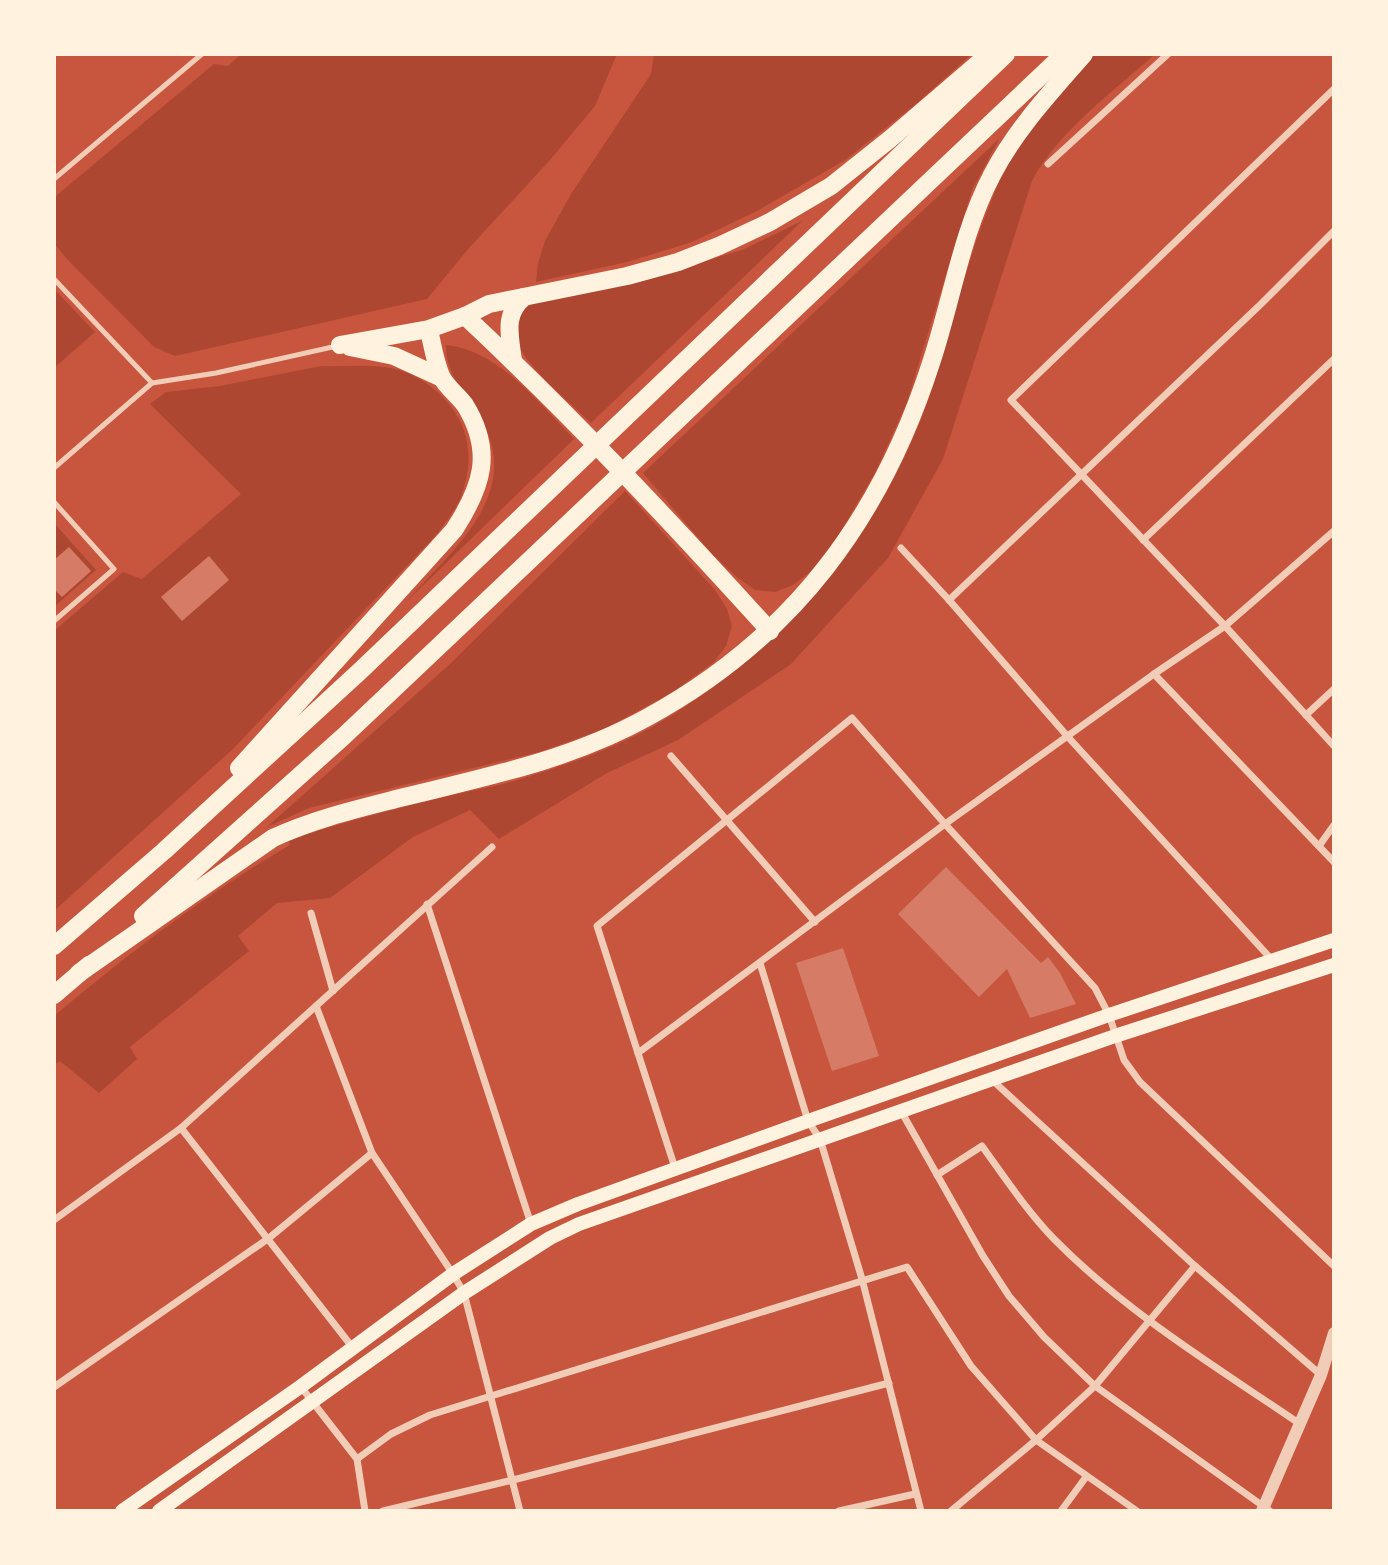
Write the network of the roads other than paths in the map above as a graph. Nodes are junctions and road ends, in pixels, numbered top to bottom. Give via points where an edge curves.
1 (202, 54) edge
2 (989, 54) edge
3 (1006, 54) edge
4 (1064, 54) edge
5 (1084, 54) edge
6 (1168, 54) edge
7 (1334, 89) edge
8 (1048, 164) dead end
9 (54, 179) edge
10 (1334, 231) edge
11 (54, 279) edge
12 (524, 297) junction
13 (465, 316) junction
14 (429, 329) junction
15 (340, 345) junction
16 (1334, 359) edge
17 (513, 361) junction
18 (442, 378) junction
19 (152, 383) junction
20 (54, 468) edge
21 (1082, 475) junction
22 (54, 502) edge
23 (1334, 531) edge
24 (1143, 540) junction
25 (901, 548) dead end
26 (950, 600) junction
27 (54, 621) edge
28 (1225, 626) junction
29 (771, 631) junction
30 (1154, 674) junction
31 (1334, 689) edge
32 (1306, 715) junction
33 (1069, 737) junction
34 (1334, 746) edge
35 (671, 756) dead end
36 (727, 820) junction
37 (946, 824) junction
38 (1334, 825) edge
39 (492, 846) dead end
40 (1319, 846) junction
41 (164, 851) junction
42 (1334, 862) edge
43 (427, 904) junction
44 (311, 912) dead end
45 (815, 922) junction
46 (1334, 940) edge
47 (54, 946) edge
48 (1273, 962) junction
49 (760, 963) junction
50 (1334, 965) edge
51 (79, 974) junction
52 (332, 991) junction
53 (54, 995) edge
54 (316, 1006) junction
55 (1109, 1014) junction
56 (1115, 1036) junction
57 (638, 1053) junction
58 (990, 1079) junction
59 (900, 1111) junction
60 (808, 1121) junction
61 (181, 1128) junction
62 (820, 1139) junction
63 (372, 1153) junction
64 (675, 1168) junction
65 (937, 1175) junction
66 (54, 1220) edge
67 (531, 1224) junction
68 (269, 1238) junction
69 (1195, 1266) junction
70 (1334, 1266) edge
71 (453, 1274) junction
72 (862, 1279) junction
73 (464, 1293) junction
74 (1148, 1322) junction
75 (1334, 1333) edge
76 (353, 1348) junction
77 (1321, 1375) junction
78 (1334, 1381) edge
79 (889, 1383) junction
80 (1095, 1386) junction
81 (54, 1387) edge
82 (300, 1387) junction
83 (490, 1396) junction
84 (312, 1402) junction
85 (1301, 1425) junction
86 (1036, 1440) junction
87 (357, 1459) junction
88 (1086, 1477) junction
89 (513, 1480) junction
90 (915, 1494) junction
91 (1266, 1509) edge
92 (122, 1511) edge
93 (159, 1511) edge
94 (365, 1511) edge
95 (383, 1511) edge
96 (520, 1511) edge
97 (839, 1511) edge
98 (920, 1511) edge
99 (951, 1511) edge
100 (1061, 1511) edge
101 (1137, 1511) edge

1 - 9 lane
2 - 12 highway via 831,186 770,222 678,262
3 - 41 highway via 379,654
4 - 51 highway via 344,736
5 - 29 highway via 1028,117 992,175 978,206 932,361 885,476 842,547
6 - 8 street
7 - 21 street via 1010,400
10 - 21 street
11 - 19 lane
12 - 13 highway via 489,304
12 - 17 highway via 514,305 509,319
13 - 14 highway
13 - 17 highway
14 - 15 highway
14 - 18 highway
15 - 18 highway via 394,356
15 - 19 lane
16 - 24 street
17 - 29 highway
18 - 41 highway via 464,403 480,442 479,485 470,505 454,530
19 - 20 lane
21 - 24 street
21 - 26 street
22 - 27 lane via 114,569
23 - 28 street
24 - 28 street
25 - 26 street
26 - 33 street
28 - 30 street
28 - 32 street
29 - 51 highway via 694,690 610,738 529,766 331,815 273,838
30 - 33 street
30 - 40 street
31 - 32 street
32 - 34 street
33 - 37 street
33 - 48 street
35 - 36 street
36 - 37 street via 852,718
36 - 45 street
36 - 57 street via 597,926
37 - 45 street
37 - 55 street via 1095,988
38 - 40 street
39 - 43 street
40 - 42 street
41 - 47 highway
43 - 52 street
43 - 67 street
44 - 52 street
45 - 49 street
46 - 48 main road
48 - 55 main road
49 - 57 street
49 - 60 street
50 - 56 main road
51 - 53 highway
52 - 54 street
54 - 61 street
54 - 63 street
55 - 56 street
55 - 60 main road
56 - 58 main road
56 - 70 street via 1124,1060 1153,1094
57 - 64 street
58 - 59 main road
58 - 69 street
59 - 62 main road
59 - 65 street
60 - 62 street
60 - 64 main road
61 - 66 street
61 - 68 street
62 - 72 street
62 - 73 main road via 579,1224
63 - 68 street
63 - 71 street
64 - 67 main road
65 - 74 street via 982,1146 1054,1238
65 - 80 street via 1009,1296
67 - 71 main road
68 - 76 street
68 - 81 street
69 - 74 street
69 - 77 street
71 - 73 street
71 - 76 main road
72 - 79 street
72 - 83 street
72 - 86 street via 907,1267 971,1366
73 - 83 street
73 - 84 main road
74 - 80 street
74 - 85 street
75 - 77 street
76 - 82 main road
77 - 78 street
77 - 85 street
79 - 89 street
79 - 90 street
80 - 86 street
80 - 91 street
82 - 84 street
82 - 92 main road
83 - 87 street via 408,1425
83 - 89 street
84 - 87 street
84 - 93 main road
85 - 91 street
86 - 88 street
86 - 99 street
87 - 94 street
88 - 100 street
88 - 101 street
89 - 95 street
89 - 96 street
90 - 97 street
90 - 98 street

